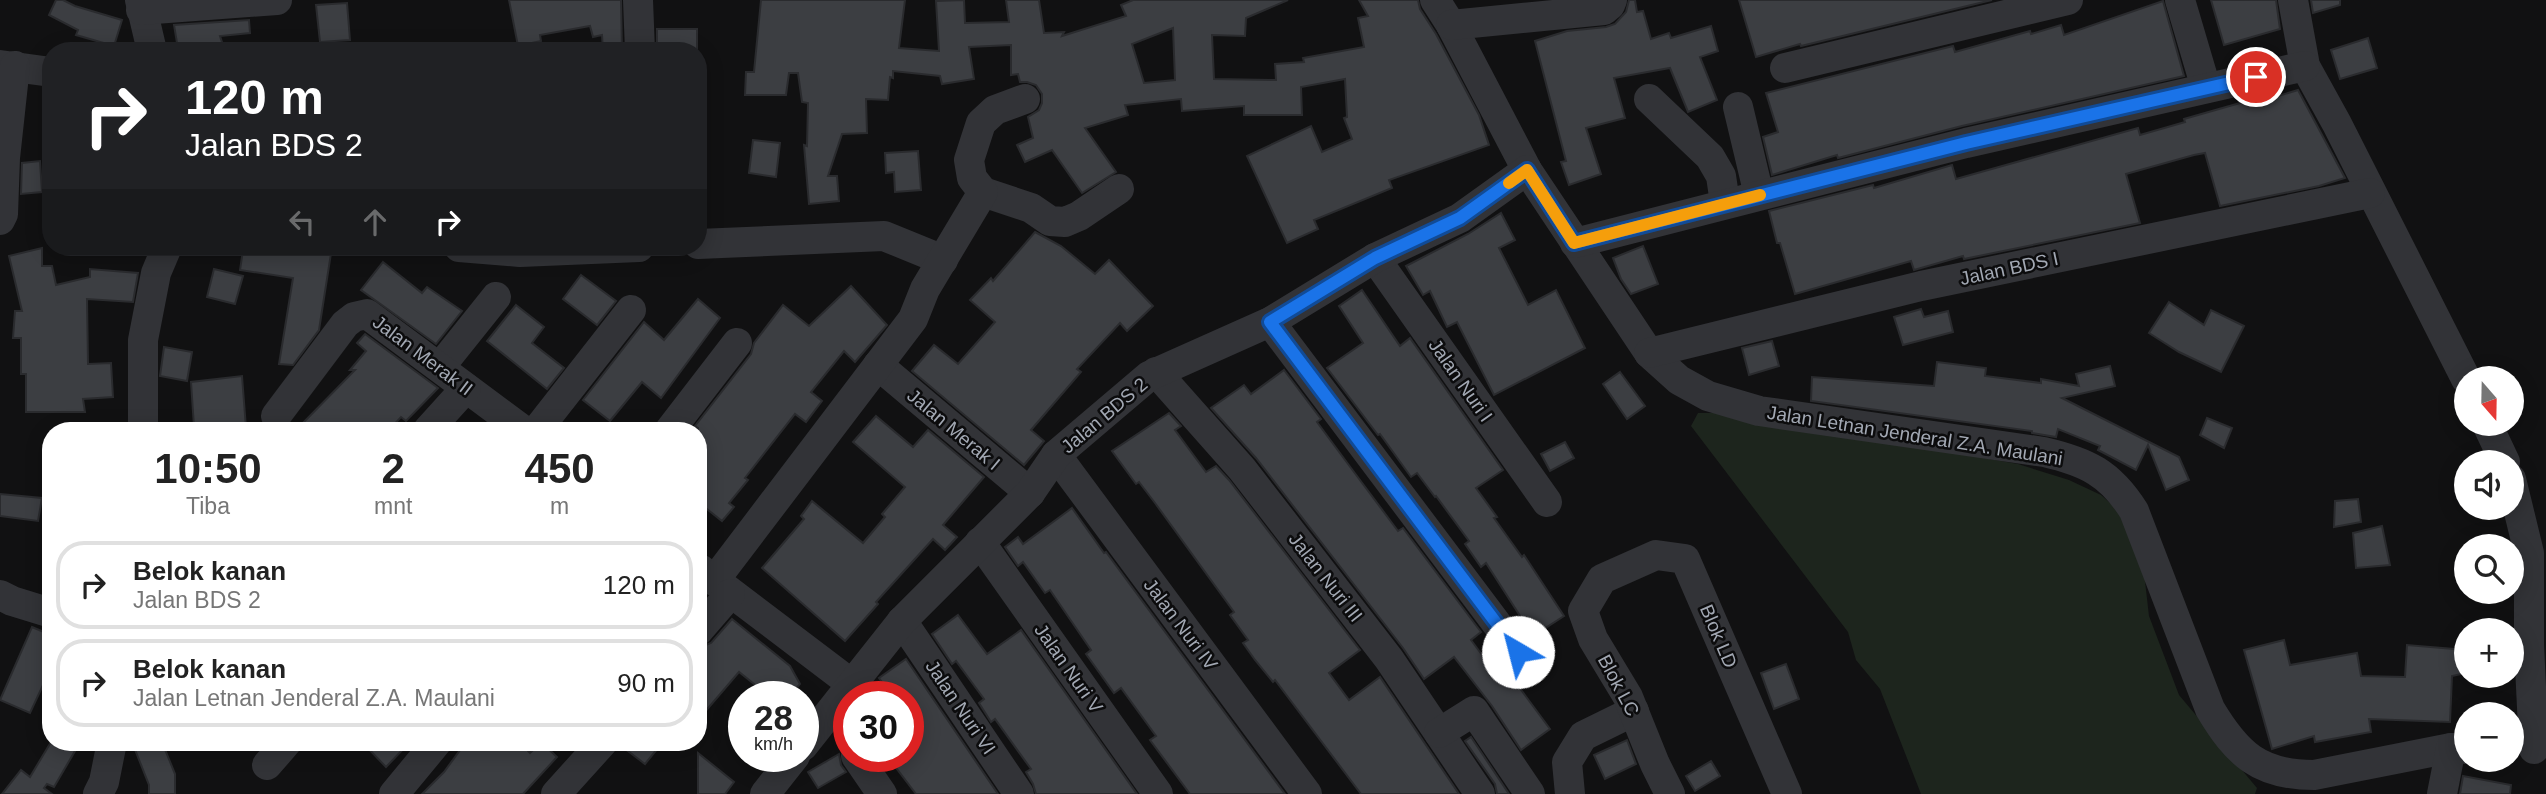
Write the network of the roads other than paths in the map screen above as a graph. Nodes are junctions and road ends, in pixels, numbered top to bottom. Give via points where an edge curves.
1 (277, 0) edge
2 (638, 0) edge
3 (1435, 0) edge
4 (1612, 0) edge
5 (2068, 0) edge
6 (2180, 0) edge
7 (2293, 0) edge
8 (140, 5) edge
9 (1451, 25) junction
10 (150, 42) edge
11 (639, 42) edge
12 (8, 66) edge
13 (2305, 66) junction
14 (1785, 68) dead end
15 (42, 71) edge
16 (2206, 88) junction
17 (1025, 99) dead end
18 (1648, 99) dead end
19 (1738, 107) dead end
20 (1527, 170) junction
21 (1119, 189) dead end
22 (983, 192) junction
23 (2370, 193) junction
24 (1759, 195) junction
25 (1725, 203) junction
26 (0, 220) edge
27 (1574, 243) junction
28 (707, 244) edge
29 (163, 256) edge
30 (1375, 258) junction
31 (943, 260) junction
32 (496, 297) dead end
33 (631, 310) dead end
34 (1270, 322) junction
35 (737, 343) dead end
36 (1649, 353) junction
37 (878, 365) junction
38 (2459, 366) edge
39 (440, 367) junction
40 (1156, 372) junction
41 (466, 388) junction
42 (276, 416) dead end
43 (143, 422) edge
44 (435, 422) edge
45 (512, 422) edge
46 (543, 422) edge
47 (676, 422) edge
48 (1056, 455) junction
49 (1030, 493) junction
50 (1546, 502) dead end
51 (2521, 520) edge
52 (980, 542) junction
53 (1602, 579) joint
54 (714, 581) edge
55 (707, 603) edge
56 (2, 610) edge
57 (42, 610) edge
58 (902, 621) junction
59 (1518, 652) dead end
60 (848, 681) edge
61 (856, 681) edge
62 (833, 709) edge
63 (1634, 711) junction
64 (828, 715) junction
65 (833, 722) edge
66 (819, 726) edge
67 (1438, 733) junction
68 (2454, 749) edge
69 (2530, 750) edge
70 (110, 751) edge
71 (279, 751) edge
72 (430, 751) edge
73 (595, 751) edge
74 (2454, 762) edge
75 (267, 765) dead end
76 (782, 772) edge
77 (867, 772) edge
78 (98, 794) edge
79 (394, 794) edge
80 (555, 794) edge
81 (765, 794) edge
82 (882, 794) edge
83 (1019, 794) edge
84 (1158, 794) edge
85 (1307, 794) edge
86 (1480, 794) edge
87 (1530, 794) edge
88 (1570, 794) edge
89 (1670, 794) edge
90 (1787, 794) edge
91 (2442, 794) edge

1 - 8 street
2 - 11 street
3 - 9 street, Jalan Letnan Jenderal Z.A. Maulani
4 - 9 street via 1604,10
5 - 14 street
6 - 16 street
7 - 13 street
8 - 10 street
9 - 20 street, Jalan Letnan Jenderal Z.A. Maulani
12 - 15 street
12 - 26 street via 4,214
13 - 16 street
13 - 23 street
16 - 24 street
17 - 22 street via 995,110 981,123 969,160 972,178
18 - 25 street via 1710,157 1721,176
19 - 24 street
20 - 27 street, Jalan Letnan Jenderal Z.A. Maulani
20 - 30 street, Jalan BDS 2 via 1460,218
21 - 22 street via 1065,222 1050,221 1031,208
22 - 31 street
23 - 36 street, Jalan BDS I via 1921,286
23 - 38 street
24 - 25 street
25 - 27 street
27 - 36 street, Jalan Letnan Jenderal Z.A. Maulani
28 - 31 street via 884,236
29 - 43 street via 143,340
30 - 34 street, Jalan BDS 2
30 - 50 street, Jalan Nuri I
31 - 37 street via 913,319
32 - 39 street
33 - 46 street
34 - 40 street, Jalan BDS 2
34 - 59 street
35 - 47 street
36 - 68 street, Jalan Letnan Jenderal Z.A. Maulani via 1679,380 1709,396 1759,411 2044,452 2101,472 2121,490 2134,511 2210,709 2239,748 2269,770 2314,775
37 - 49 street, Jalan Merak I
37 - 54 street
39 - 41 street, Jalan Merak II
39 - 42 street, Jalan Merak II via 373,317 362,314 345,324
40 - 48 street, Jalan BDS 2
40 - 67 street, Jalan Nuri III via 1242,469 1389,659
41 - 44 street
41 - 45 street, Jalan Merak II
48 - 49 street, Jalan BDS 2
48 - 85 street, Jalan Nuri IV
49 - 52 street, Jalan BDS 2
51 - 69 street via 2529,553
52 - 58 street, Jalan BDS 2
52 - 84 street, Jalan Nuri V
53 - 63 street, Blok LC via 1583,611 1593,639
53 - 90 street, Blok LD via 1656,555 1685,559
54 - 55 street
54 - 60 street
56 - 57 street via 12,601
58 - 61 street, Jalan BDS 2
58 - 83 street, Jalan Nuri VI
62 - 64 street, Jalan BDS 2
63 - 88 street via 1583,736 1567,762
63 - 89 street, Blok LC
64 - 65 street
64 - 66 street, Jalan BDS 2
67 - 86 street, Jalan Nuri III
67 - 87 street via 1474,711
70 - 78 street
71 - 75 street
72 - 79 street
73 - 80 street
74 - 91 street
76 - 81 street
77 - 82 street

